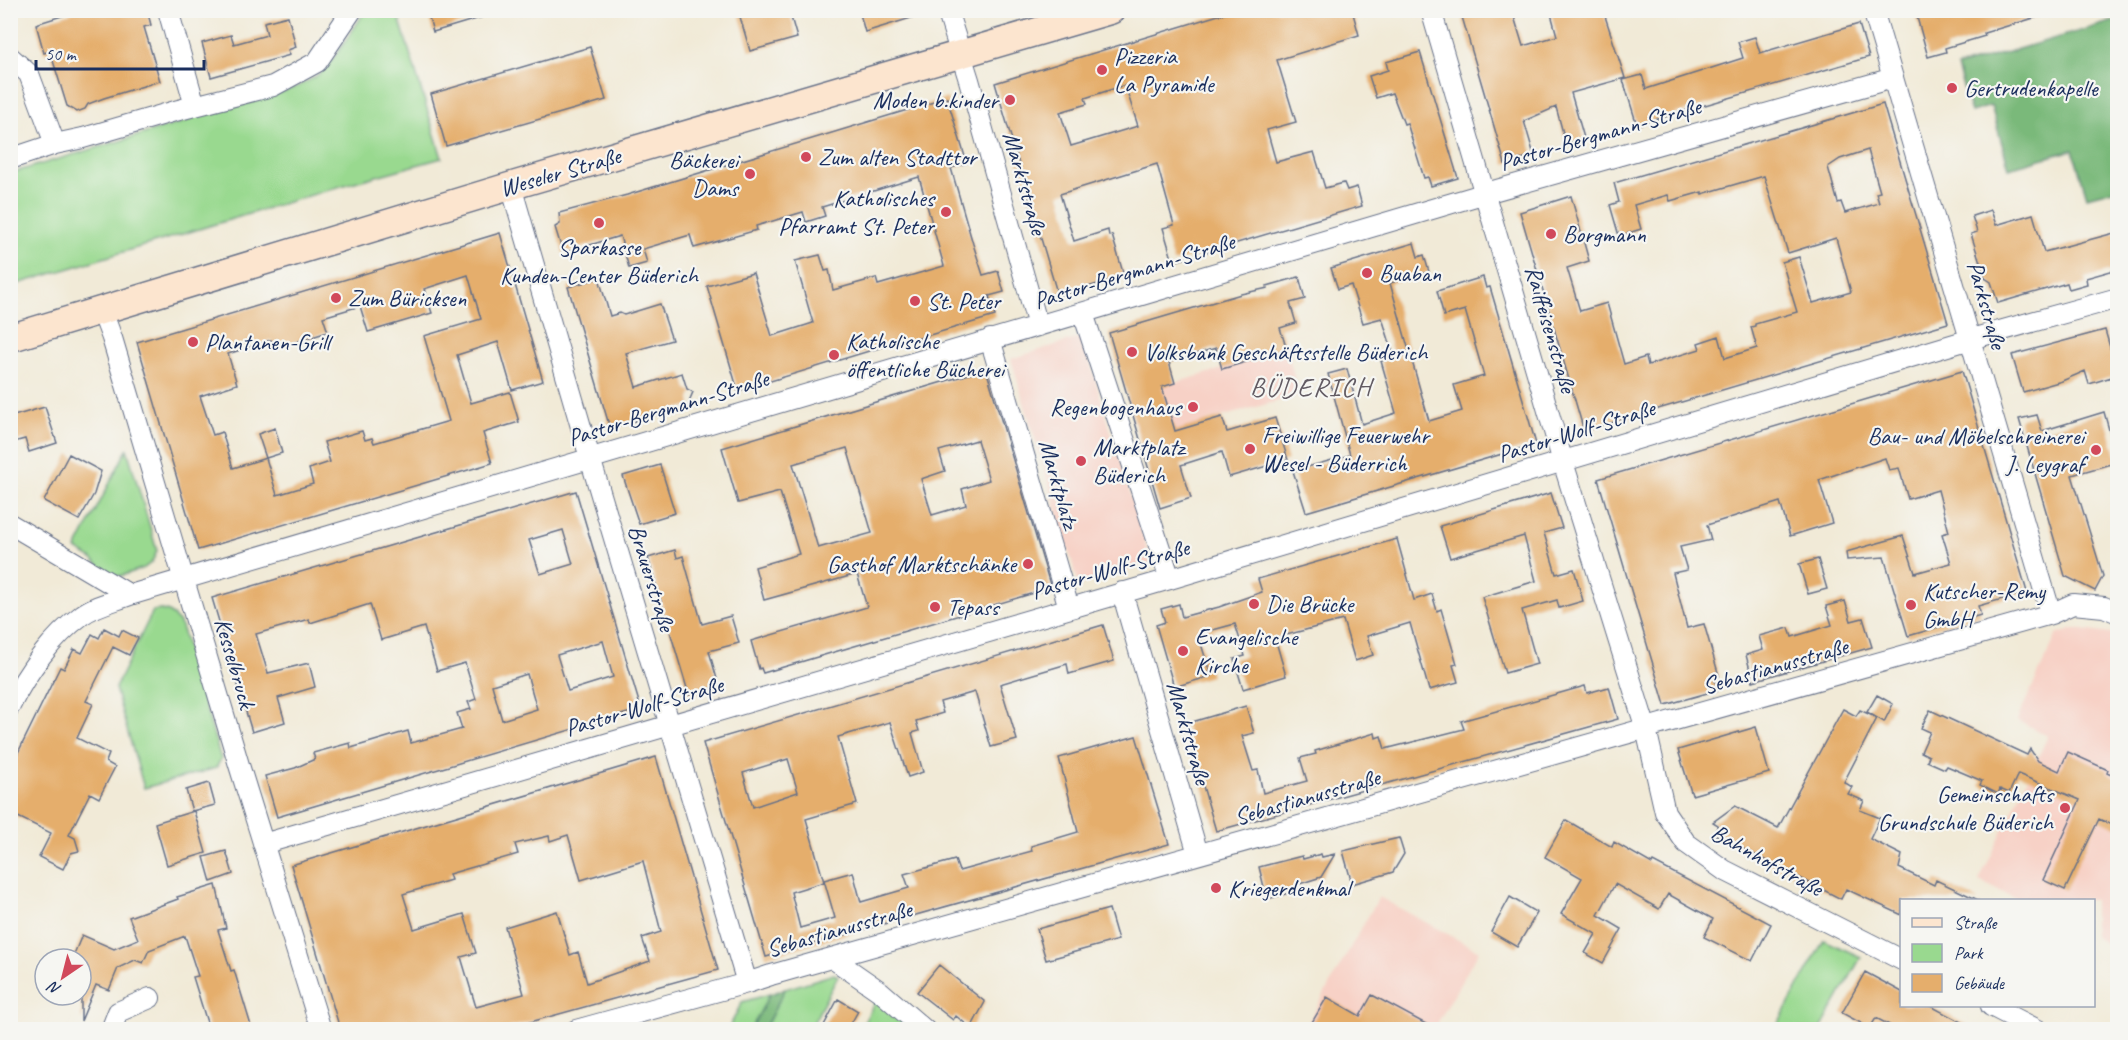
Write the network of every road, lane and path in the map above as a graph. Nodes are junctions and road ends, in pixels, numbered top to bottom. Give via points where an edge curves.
1 (168, 10) edge
2 (352, 10) edge
3 (947, 10) edge
4 (1111, 10) edge
5 (1431, 10) edge
6 (1873, 10) edge
7 (961, 55) junction
8 (10, 57) edge
9 (1893, 78) junction
10 (195, 106) junction
11 (55, 144) junction
12 (10, 159) edge
13 (511, 186) junction
14 (1486, 193) junction
15 (2118, 298) edge
16 (102, 311) junction
17 (1083, 313) junction
18 (1038, 326) junction
19 (10, 338) edge
20 (990, 339) junction
21 (1971, 339) junction
22 (590, 458) junction
23 (1563, 462) junction
24 (10, 524) edge
25 (1170, 579) junction
26 (184, 580) junction
27 (1122, 592) junction
28 (130, 595) junction
29 (1068, 608) junction
30 (2118, 613) edge
31 (2051, 614) junction
32 (10, 706) edge
33 (670, 725) junction
34 (1646, 729) junction
35 (263, 844) junction
36 (1198, 854) junction
37 (832, 958) junction
38 (1900, 959) edge
39 (747, 983) junction
40 (150, 998) dead end
41 (1995, 1007) edge
42 (111, 1029) edge
43 (321, 1029) edge
44 (576, 1029) edge
45 (925, 1029) edge
46 (2038, 1029) edge

1 - 10 street
2 - 10 street via 317,62 273,86
3 - 7 street, Marktstraße
4 - 7 street, Weseler Straße
5 - 14 street, Raiffeisenstraße
6 - 9 street, Parkstraße
7 - 13 street, Weseler Straße
7 - 18 street, Marktstraße
8 - 11 street via 29,74
9 - 14 street, Pastor-Bergmann-Straße
9 - 21 street, Parkstraße
10 - 11 street
11 - 12 street
13 - 16 street, Weseler Straße
13 - 22 street, Brauerstraße
14 - 17 street, Pastor-Bergmann-Straße
14 - 23 street, Raiffeisenstraße
15 - 21 street, Pastor-Wolf-Straße
16 - 19 street, Weseler Straße
16 - 26 street, Kesselbruck
17 - 18 street, Pastor-Bergmann-Straße
17 - 25 street
18 - 20 street, Pastor-Bergmann-Straße
20 - 22 street, Pastor-Bergmann-Straße
20 - 29 street, Marktplatz
21 - 23 street, Pastor-Wolf-Straße
21 - 31 street, Parkstraße
22 - 26 street, Pastor-Bergmann-Straße
22 - 33 street, Brauerstraße
23 - 25 street, Pastor-Wolf-Straße
23 - 34 street, Raiffeisenstraße
24 - 28 street
25 - 27 street, Pastor-Wolf-Straße
26 - 28 street, Pastor-Bergmann-Straße
26 - 35 street, Kesselbruck
27 - 29 street, Pastor-Wolf-Straße
27 - 36 street, Marktstraße
28 - 32 street, Pastor-Bergmann-Straße via 84,614 54,641 22,682
29 - 33 street, Pastor-Wolf-Straße
30 - 31 street, Sebastianusstraße via 2104,607 2073,604
31 - 34 street, Sebastianusstraße
33 - 35 street, Pastor-Wolf-Straße
33 - 39 street, Brauerstraße
34 - 36 street, Sebastianusstraße
34 - 38 street, Bahnhofstraße via 1665,812 1686,843 1724,870
35 - 43 street, Kesselbruck
36 - 37 street, Sebastianusstraße
37 - 39 street, Sebastianusstraße
37 - 45 street
39 - 44 street, Sebastianusstraße
40 - 42 street via 118,1012
41 - 46 street

